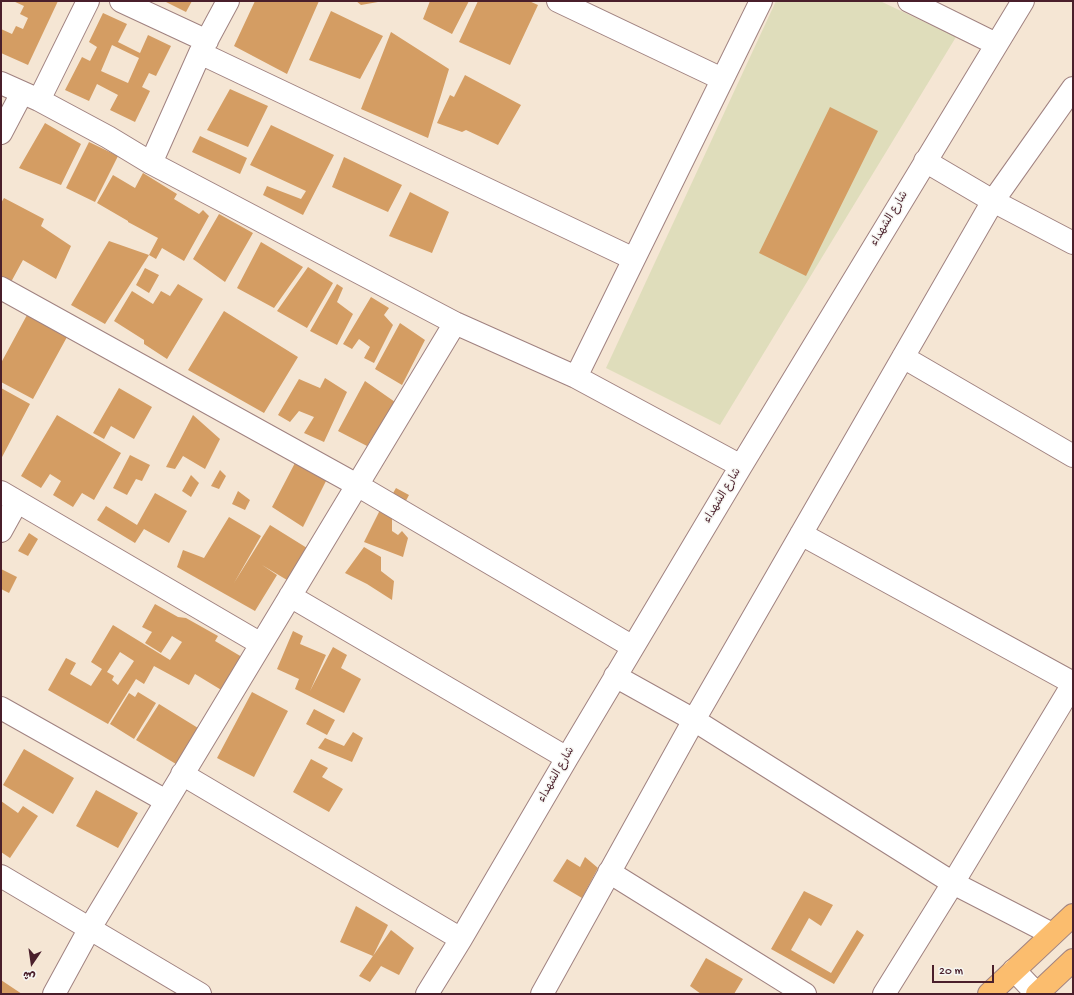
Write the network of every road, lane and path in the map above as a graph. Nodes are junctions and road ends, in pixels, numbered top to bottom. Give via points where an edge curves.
1 (88, 1) edge
2 (121, 1) edge
3 (228, 1) edge
4 (558, 1) edge
5 (762, 1) edge
6 (909, 1) edge
7 (1023, 1) edge
8 (996, 44) junction
9 (204, 47) junction
10 (722, 79) junction
11 (1, 83) edge
12 (1073, 88) edge
13 (31, 96) junction
14 (1, 133) edge
15 (925, 162) junction
16 (150, 163) junction
17 (993, 201) junction
18 (1073, 243) edge
19 (634, 259) junction
20 (1, 288) edge
21 (455, 323) junction
22 (903, 357) junction
23 (576, 377) junction
24 (1073, 456) edge
25 (741, 466) junction
26 (357, 485) junction
27 (9, 497) edge
28 (1, 532) edge
29 (801, 534) junction
30 (290, 596) junction
31 (261, 644) junction
32 (633, 646) junction
33 (615, 676) junction
34 (1073, 684) edge
35 (1, 708) edge
36 (694, 720) junction
37 (566, 758) junction
38 (182, 774) junction
39 (166, 801) junction
40 (609, 872) junction
41 (1, 876) edge
42 (953, 882) junction
43 (1073, 915) edge
44 (90, 928) junction
45 (1052, 934) junction
46 (461, 939) junction
47 (1073, 960) edge
48 (1014, 970) junction
49 (54, 994) edge
50 (200, 994) edge
51 (427, 994) edge
52 (542, 994) edge
53 (805, 994) edge
54 (884, 994) edge
55 (989, 994) edge
56 (1037, 994) edge

1 - 13 street
2 - 9 street
3 - 9 street
4 - 10 street
5 - 10 street
6 - 8 street
7 - 8 street, شارع الشهداء
8 - 15 street, شارع الشهداء
9 - 16 street
9 - 19 street
10 - 19 street
11 - 13 street
12 - 17 street
13 - 14 street
13 - 16 street via 108,137
15 - 17 street
15 - 25 street, شارع الشهداء
16 - 21 street
17 - 18 street
17 - 22 street
19 - 23 street
20 - 26 street
21 - 23 street
21 - 26 street
22 - 24 street
22 - 29 street
23 - 25 street
25 - 32 street, شارع الشهداء
26 - 30 street
26 - 32 street
27 - 28 street
27 - 31 street
29 - 34 street
29 - 36 street
30 - 31 street
30 - 37 street
31 - 38 street
32 - 33 street, شارع الشهداء
33 - 36 street
33 - 37 street, شارع الشهداء
34 - 42 street
35 - 39 street
36 - 40 street
36 - 42 street
37 - 46 street, شارع الشهداء
38 - 39 street
38 - 46 street
39 - 44 street
40 - 52 street
40 - 53 street
41 - 44 street
42 - 45 street
42 - 54 street
43 - 45 highway
44 - 49 street
44 - 50 street
45 - 48 highway
46 - 51 street, شارع الشهداء
47 - 56 highway
48 - 55 highway
48 - 56 street

